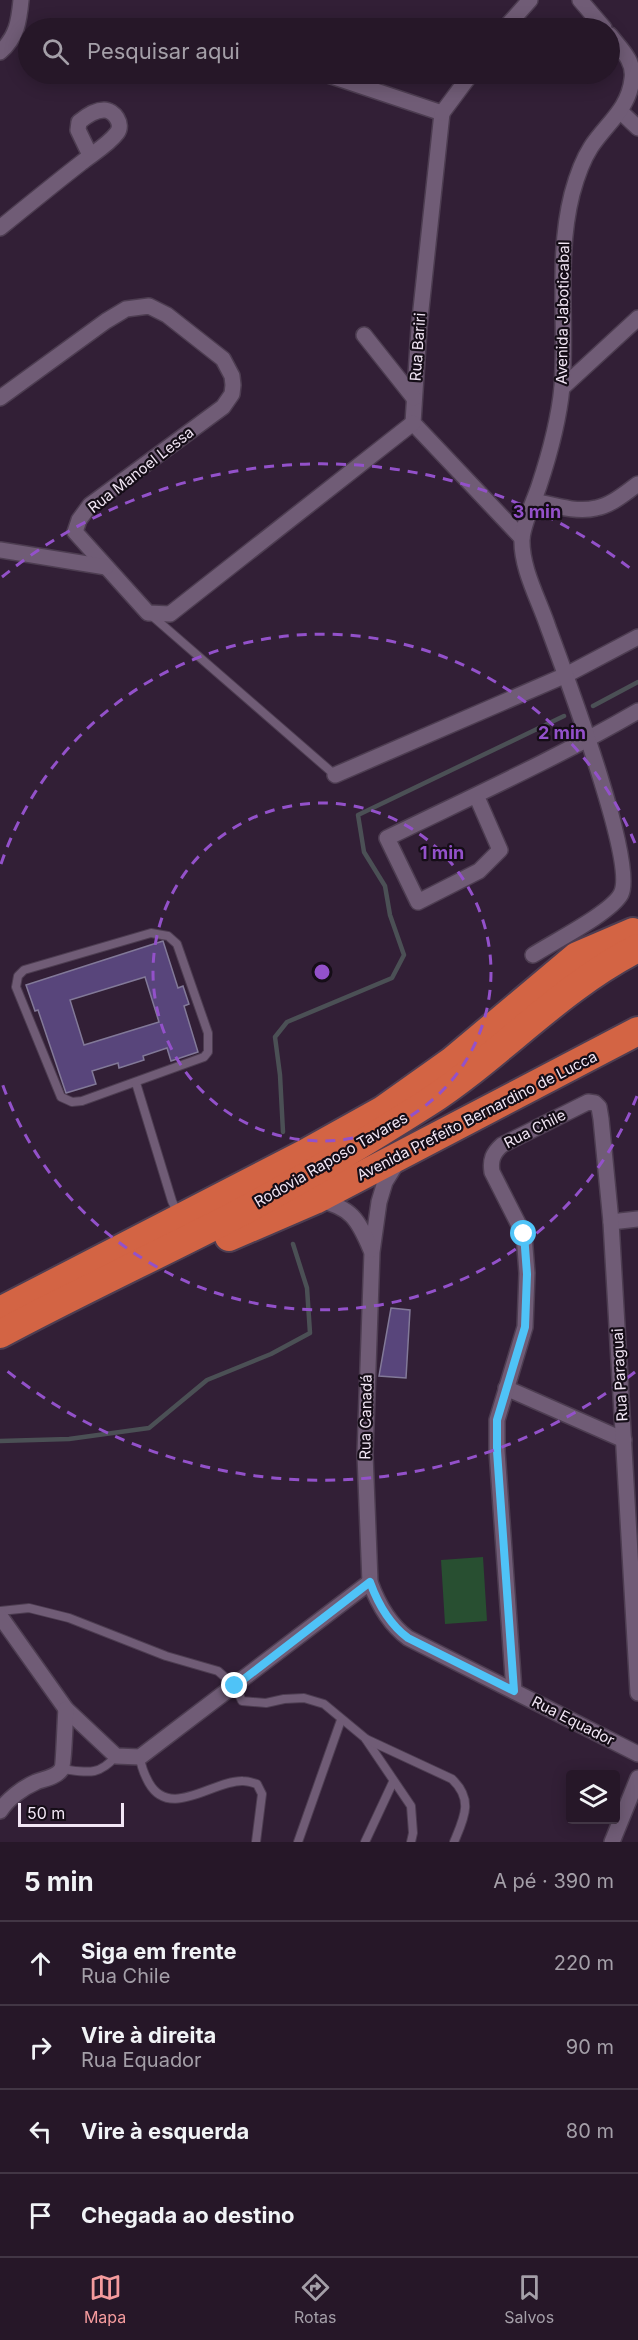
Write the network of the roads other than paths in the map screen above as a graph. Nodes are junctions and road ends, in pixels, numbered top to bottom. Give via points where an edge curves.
1 (21, 0) edge
2 (530, 0) edge
3 (580, 0) edge
4 (20, 18) edge
5 (515, 18) edge
6 (595, 18) edge
7 (18, 26) edge
8 (620, 48) edge
9 (0, 52) edge
10 (355, 84) edge
11 (464, 84) edge
12 (620, 111) junction
13 (442, 113) junction
14 (638, 128) edge
15 (90, 155) dead end
16 (0, 228) edge
17 (638, 318) edge
18 (364, 335) dead end
19 (562, 388) junction
20 (0, 398) edge
21 (414, 398) junction
22 (413, 423) junction
23 (638, 484) edge
24 (534, 501) junction
25 (522, 538) junction
26 (0, 550) edge
27 (106, 567) junction
28 (148, 613) junction
29 (638, 637) edge
30 (566, 675) junction
31 (638, 711) edge
32 (587, 740) junction
33 (336, 775) joint
34 (476, 795) junction
35 (638, 913) edge
36 (638, 930) edge
37 (638, 948) edge
38 (533, 955) dead end
39 (578, 956) junction
40 (638, 1031) edge
41 (136, 1083) junction
42 (588, 1102) joint
43 (402, 1155) junction
44 (315, 1200) junction
45 (180, 1218) junction
46 (638, 1219) edge
47 (611, 1222) junction
48 (372, 1252) junction
49 (81, 1291) junction
50 (0, 1311) edge
51 (0, 1334) edge
52 (506, 1388) junction
53 (631, 1439) edge
54 (370, 1582) junction
55 (0, 1611) edge
56 (0, 1616) edge
57 (235, 1686) junction
58 (514, 1691) junction
59 (638, 1693) edge
60 (66, 1709) junction
61 (341, 1720) junction
62 (365, 1738) junction
63 (638, 1754) edge
64 (116, 1756) junction
65 (140, 1757) junction
66 (62, 1769) junction
67 (638, 1778) edge
68 (393, 1782) junction
69 (0, 1811) edge
70 (612, 1841) edge
71 (256, 1842) edge
72 (298, 1842) edge
73 (365, 1842) edge
74 (411, 1842) edge
75 (454, 1842) edge

1 - 4 street
2 - 5 street
3 - 6 street
7 - 9 street
8 - 12 street, Avenida Jaboticabal via 632,66 633,78
10 - 13 street
11 - 13 street
12 - 14 street
12 - 19 street, Avenida Jaboticabal via 591,147 572,194 564,234
13 - 21 street, Rua Bariri
15 - 16 street
17 - 19 street
18 - 21 street
19 - 24 street, Avenida Jaboticabal
20 - 27 street, Rua Manoel Lessa via 126,309 149,306 167,315 224,359 232,376 232,394 223,407 90,506 79,520 75,532
21 - 22 street, Rua Bariri
22 - 25 street
22 - 28 street via 170,614
23 - 24 street via 596,508 574,509
24 - 25 street, Avenida Jaboticabal
25 - 30 street, Avenida Jaboticabal via 531,579
26 - 27 street
27 - 28 street, Rua Manoel Lessa
28 - 33 lane
29 - 30 street
30 - 32 street, Avenida Jaboticabal
30 - 33 street
31 - 32 street
32 - 34 street
32 - 38 street via 616,830 624,872 621,893 610,907
34 - 34 street via 387,838 418,902 479,871 500,850
35 - 39 highway
36 - 39 highway, Rodovia Raposo Tavares
37 - 49 highway, Rodovia Raposo Tavares via 576,985 429,1102 334,1161
39 - 45 highway, Rodovia Raposo Tavares via 452,1061 383,1110
40 - 43 highway, Avenida Prefeito Bernardino de Lucca
41 - 41 lane via 82,1101 61,1097 16,987 18,976 24,970 151,933 168,936 177,944 208,1033 208,1052 204,1057
41 - 45 lane
42 - 47 street, Rua Paraguai via 599,1107
42 - 52 street, Rua Chile via 502,1145 492,1157 492,1172 524,1234 527,1252 525,1327
43 - 44 highway, Avenida Prefeito Bernardino de Lucca
43 - 48 street, Rua Canadá via 378,1202
44 - 48 street via 336,1204 354,1217
44 - 49 highway, Avenida Prefeito Bernardino de Lucca via 212,1244
45 - 50 highway, Rodovia Raposo Tavares
46 - 47 street
47 - 53 street, Rua Paraguai
48 - 54 street, Rua Canadá via 365,1454
49 - 51 highway, Rodovia Raposo Tavares
52 - 53 street
52 - 58 street, Rua Chile via 497,1420 497,1451
53 - 59 street, Rua Paraguai
54 - 57 street
54 - 58 street, Rua Equador via 376,1600 397,1630
55 - 57 lane via 29,1608 69,1618 166,1656 218,1671
56 - 60 street
57 - 61 lane via 242,1701 266,1703 304,1698 324,1704
57 - 65 street
58 - 63 street, Rua Equador
60 - 64 street
60 - 66 street
61 - 62 lane
61 - 72 lane
62 - 68 lane
62 - 75 lane via 452,1779 461,1788 465,1815
64 - 65 street
64 - 66 lane via 95,1773
65 - 71 lane via 155,1793 165,1799 180,1799 242,1781 257,1784 262,1794
66 - 69 street via 7,1801
67 - 70 street
68 - 73 lane
68 - 74 lane via 411,1806

